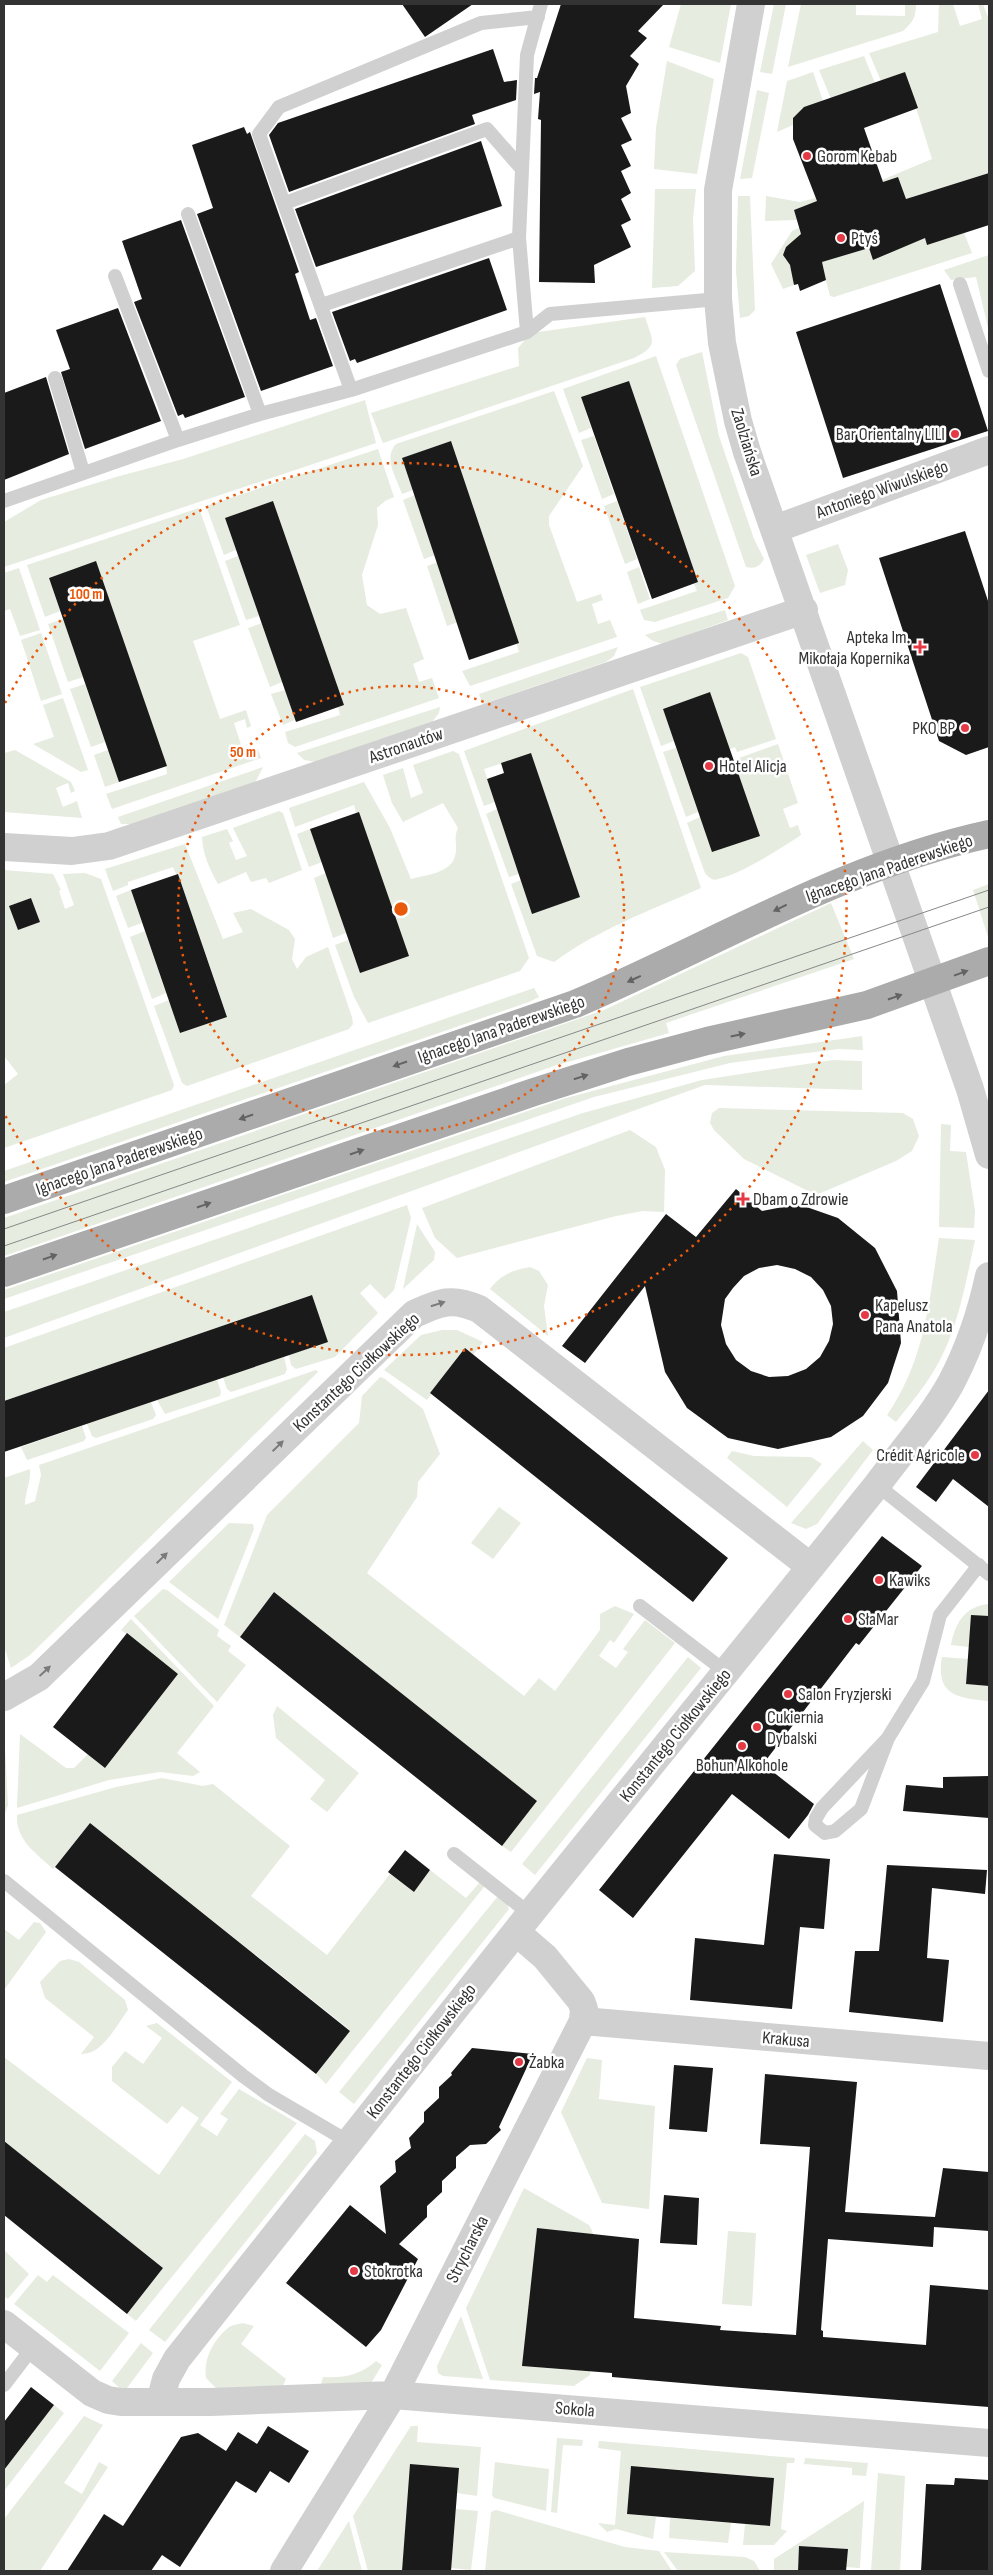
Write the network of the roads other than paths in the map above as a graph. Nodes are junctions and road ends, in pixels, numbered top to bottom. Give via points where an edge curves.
1 (751, 4) edge
2 (540, 10) edge
3 (522, 169) junction
4 (285, 203) junction
5 (188, 214) dead end
6 (519, 238) junction
7 (116, 276) dead end
8 (960, 284) dead end
9 (718, 298) junction
10 (322, 305) junction
11 (527, 332) junction
12 (989, 371) edge
13 (55, 378) dead end
14 (350, 390) junction
15 (260, 414) junction
16 (178, 440) junction
17 (989, 450) edge
18 (83, 472) junction
19 (4, 501) edge
20 (775, 529) junction
21 (804, 610) junction
22 (989, 834) edge
23 (4, 847) edge
24 (890, 864) junction
25 (989, 961) edge
26 (933, 984) junction
27 (989, 1155) edge
28 (4, 1200) edge
29 (4, 1273) edge
30 (989, 1276) edge
31 (877, 1485) junction
32 (811, 1567) junction
33 (984, 1569) edge
34 (640, 1606) dead end
35 (726, 1672) junction
36 (4, 1697) edge
37 (888, 1738) junction
38 (454, 1854) dead end
39 (4, 1881) edge
40 (523, 1923) junction
41 (583, 2021) junction
42 (989, 2056) edge
43 (349, 2142) junction
44 (4, 2324) edge
45 (33, 2347) junction
46 (4, 2385) edge
47 (393, 2395) junction
48 (160, 2402) junction
49 (989, 2443) edge
50 (284, 2571) edge

1 - 9 street, Zaolziańska via 718,190
2 - 3 lane via 527,55
2 - 4 lane via 481,23 279,107 259,134
3 - 4 lane via 487,129
3 - 6 lane
4 - 10 lane
5 - 15 lane
6 - 10 lane
6 - 11 lane
7 - 16 lane
8 - 12 lane
9 - 11 lane via 550,314
9 - 20 street, Zaolziańska via 722,343 738,421
10 - 14 lane
11 - 14 lane
13 - 18 lane
14 - 15 lane
15 - 16 lane
16 - 18 lane
17 - 20 street, Antoniego Wiwulskiego
18 - 19 lane
20 - 21 street, Zaolziańska
21 - 23 street, Astronautów via 109,846 72,851
21 - 24 street, Zaolziańska
22 - 24 main road, Ignacego Jana Paderewskiego
24 - 26 street, Zaolziańska
24 -> 28 main road, Ignacego Jana Paderewskiego via 792,902 575,1004
26 -> 25 main road
26 - 27 street
29 -> 26 main road via 628,1062 867,1006
30 - 31 street, Konstantego Ciołkowskiego via 977,1326 950,1384
31 - 32 street, Konstantego Ciołkowskiego
31 - 33 lane
32 - 35 street, Konstantego Ciołkowskiego
36 -> 32 street, Konstantego Ciołkowskiego via 39,1677 414,1314 449,1300 479,1309
33 - 37 lane via 940,1615 924,1681
34 - 35 lane
35 - 40 street, Konstantego Ciołkowskiego
37 - 37 lane via 857,1815 835,1831 825,1833 820,1830 815,1825 822,1808
38 - 40 lane
39 - 43 lane via 242,2076
40 - 41 street via 545,1957 581,2001
40 - 43 street, Konstantego Ciołkowskiego
41 - 42 street, Krakusa
41 - 47 street, Strycharska
43 - 48 street, Konstantego Ciołkowskiego via 176,2359
44 - 45 street
45 - 46 lane
45 - 48 street via 92,2393 108,2400
47 - 48 street, Sokola
47 - 49 street, Sokola
47 - 50 street, Strycharska

